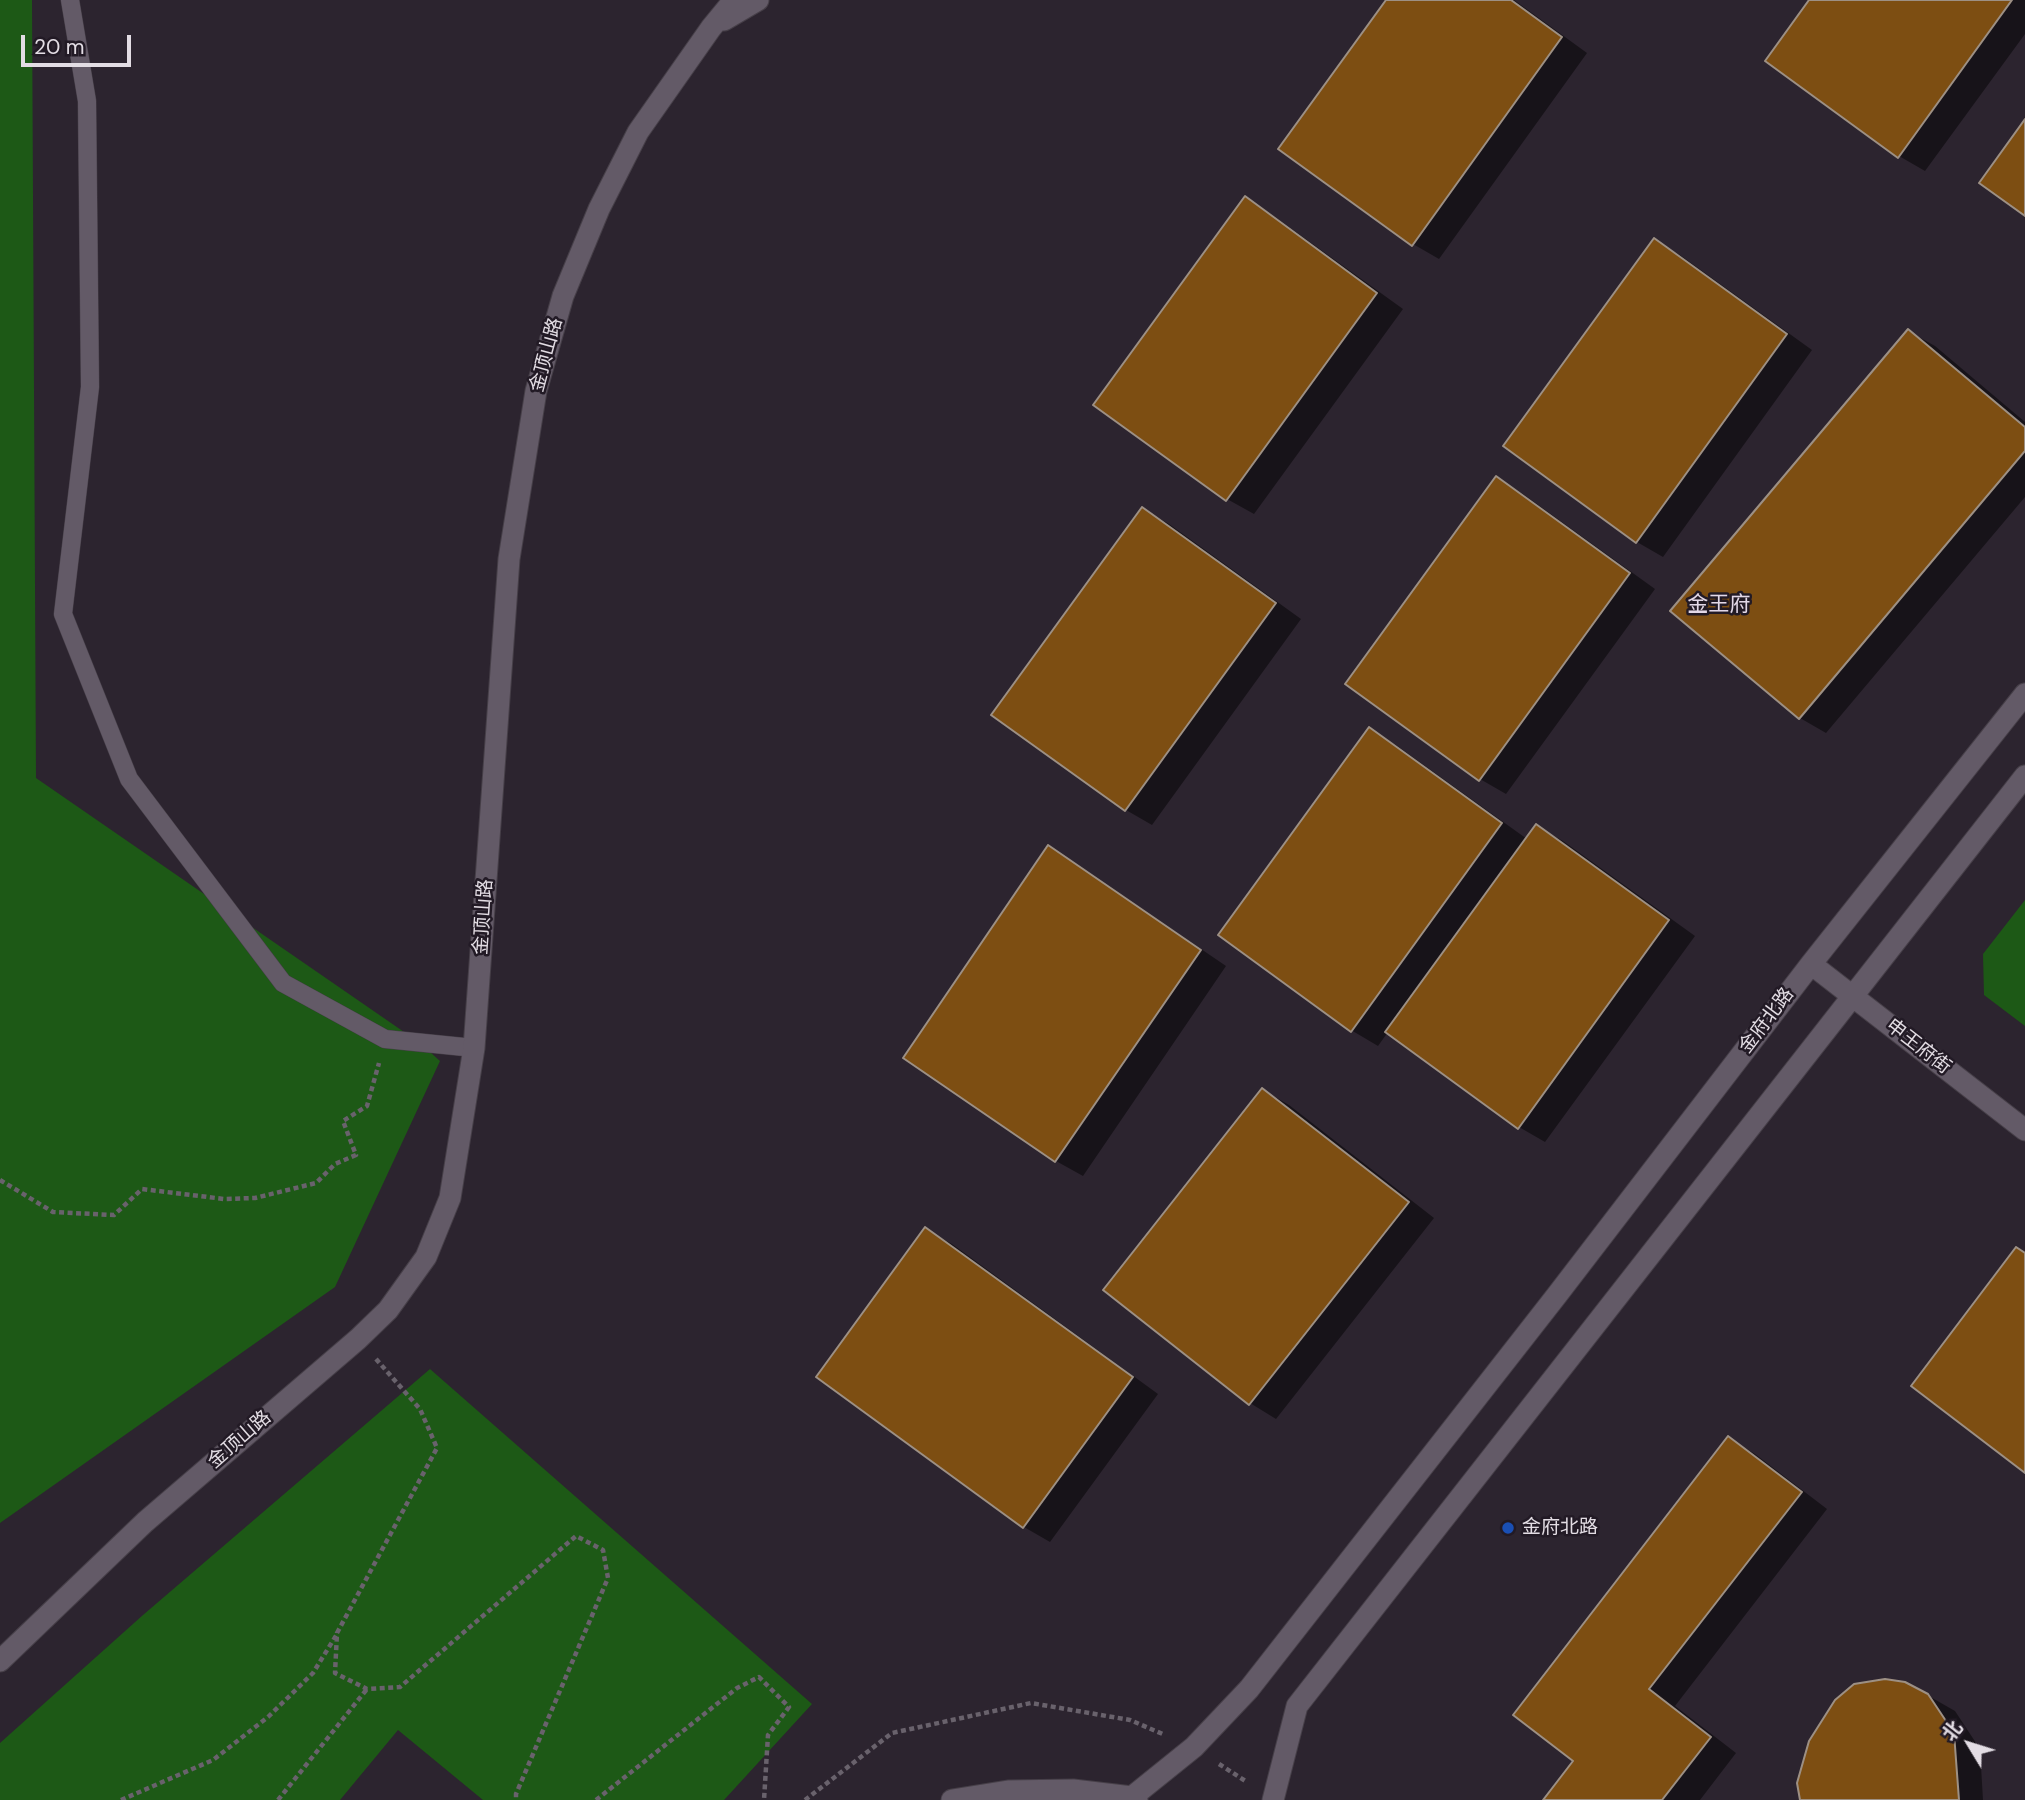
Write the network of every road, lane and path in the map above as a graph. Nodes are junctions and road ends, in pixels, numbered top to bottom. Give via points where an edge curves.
1 (70, 0) edge
2 (734, 0) edge
3 (758, 0) edge
4 (710, 28) junction
5 (2025, 694) edge
6 (2025, 776) edge
7 (1811, 964) junction
8 (1852, 996) junction
9 (385, 1039) junction
10 (474, 1048) junction
11 (2025, 1130) edge
12 (0, 1180) edge
13 (358, 1339) junction
14 (337, 1633) junction
15 (0, 1661) edge
16 (367, 1689) junction
17 (1194, 1747) junction
18 (1134, 1798) edge
19 (121, 1800) edge
20 (278, 1800) edge
21 (516, 1800) edge
22 (596, 1800) edge
23 (764, 1800) edge
24 (804, 1800) edge
25 (953, 1800) edge
26 (1273, 1800) edge

1 - 9 lane via 87,101 89,387 63,614 130,779 283,983
2 - 4 main road, 金顶山路
3 - 4 main road, 金顶山路
4 - 10 main road, 金顶山路 via 638,132 599,209 563,296 536,391 509,559
5 - 7 main road, 金府北路
6 - 8 main road
7 - 8 main road, 申王府街
7 - 17 main road, 金府北路 via 1249,1689
8 - 11 main road, 申王府街
8 - 26 main road via 1297,1706
9 - 10 lane
9 - 12 path via 367,1106 343,1121 356,1155 335,1164 316,1183 255,1198 142,1189 114,1215 53,1212
10 - 13 main road, 金顶山路 via 450,1198 426,1257 388,1310
13 - 14 path via 420,1409 438,1448
13 - 15 main road, 金顶山路 via 145,1522
14 - 16 path via 335,1673
14 - 19 path via 313,1673 268,1717 213,1760
16 - 20 path
16 - 21 path via 400,1688 576,1536 603,1550 608,1578
17 - 18 main road, 金府北路
17 - 24 path via 1130,1720 1031,1703 892,1733
17 - 26 path
18 - 25 main road via 1047,1790
22 - 23 path via 737,1688 759,1677 789,1707 768,1735

